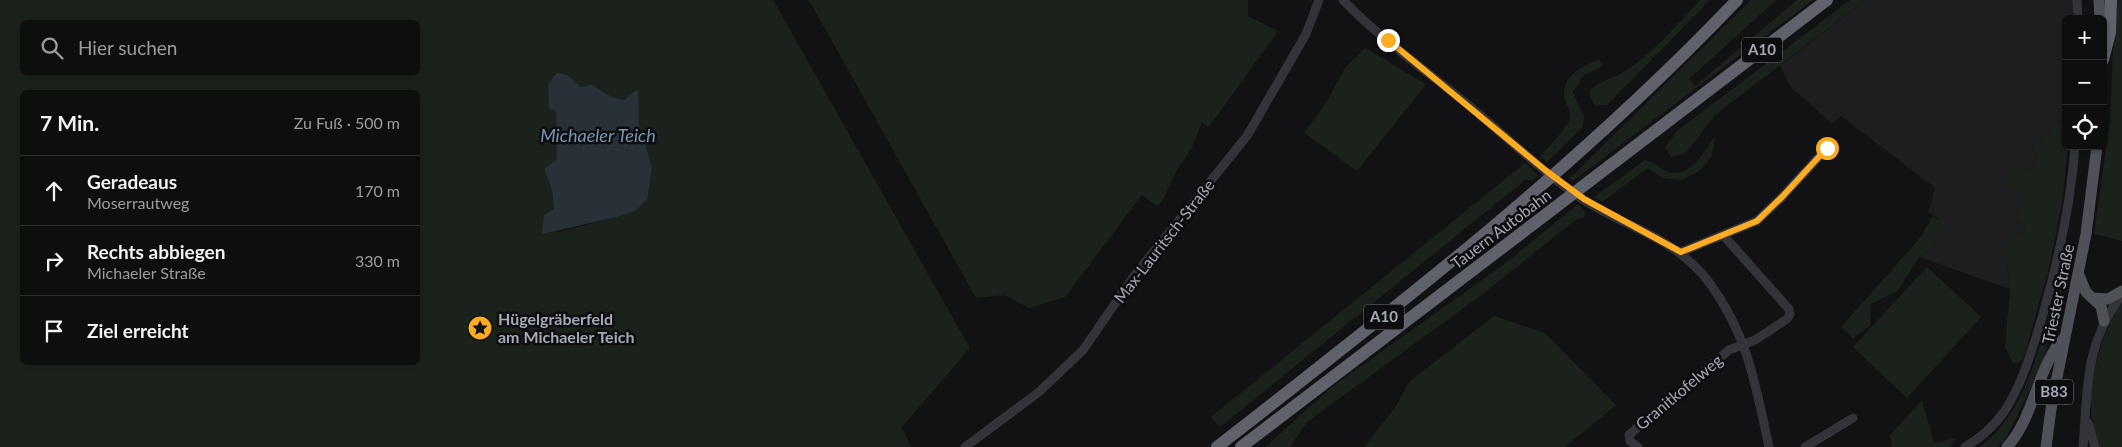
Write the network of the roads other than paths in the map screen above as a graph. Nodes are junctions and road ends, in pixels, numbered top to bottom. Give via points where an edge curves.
1 (1319, 0) edge
2 (1343, 0) edge
3 (1737, 0) edge
4 (1827, 0) edge
5 (2076, 0) edge
6 (2100, 0) edge
7 (2111, 0) edge
8 (2078, 15) edge
9 (2100, 15) edge
10 (2107, 44) edge
11 (1827, 148) dead end
12 (2075, 150) edge
13 (2097, 150) edge
14 (1724, 236) junction
15 (1681, 252) junction
16 (2079, 275) junction
17 (2122, 293) edge
18 (2094, 298) junction
19 (2104, 321) junction
20 (2065, 337) junction
21 (1744, 344) junction
22 (2086, 412) junction
23 (1853, 418) dead end
24 (965, 447) edge
25 (1217, 447) edge
26 (1241, 447) edge
27 (1638, 447) edge
28 (1769, 447) edge
29 (1805, 447) edge
30 (1965, 447) edge
31 (2007, 447) edge
32 (2046, 447) edge
33 (2083, 447) edge
34 (2095, 447) edge

1 - 24 street, Max-Lauritsch-Straße via 1306,34 1247,136 1134,276 1083,350 1039,392
2 - 15 street via 1568,188 1612,217 1657,237
3 - 25 highway, Tauern Autobahn / A10 via 1547,182 1407,299
4 - 26 highway, Tauern Autobahn / A10
5 - 8 street
6 - 9 main road
7 - 10 highway
11 - 14 street via 1757,221
12 - 30 street via 2060,250 2023,375 1994,424
13 - 16 main road, Triester Straße / B83
14 - 15 street
14 - 21 street via 1790,314 1755,340
15 - 21 street via 1711,284
16 - 18 main road via 2086,292
16 - 20 main road, Triester Straße / B83
17 - 18 main road via 2108,299
17 - 19 street
18 - 19 main road via 2101,306
19 - 22 street via 2088,371
20 - 31 main road via 2054,349 2038,389
20 - 32 main road, Triester Straße / B83
21 - 27 street, Granitkofelweg via 1729,350 1629,435 1630,441
21 - 28 street
22 - 33 street
22 - 34 street
23 - 29 street

